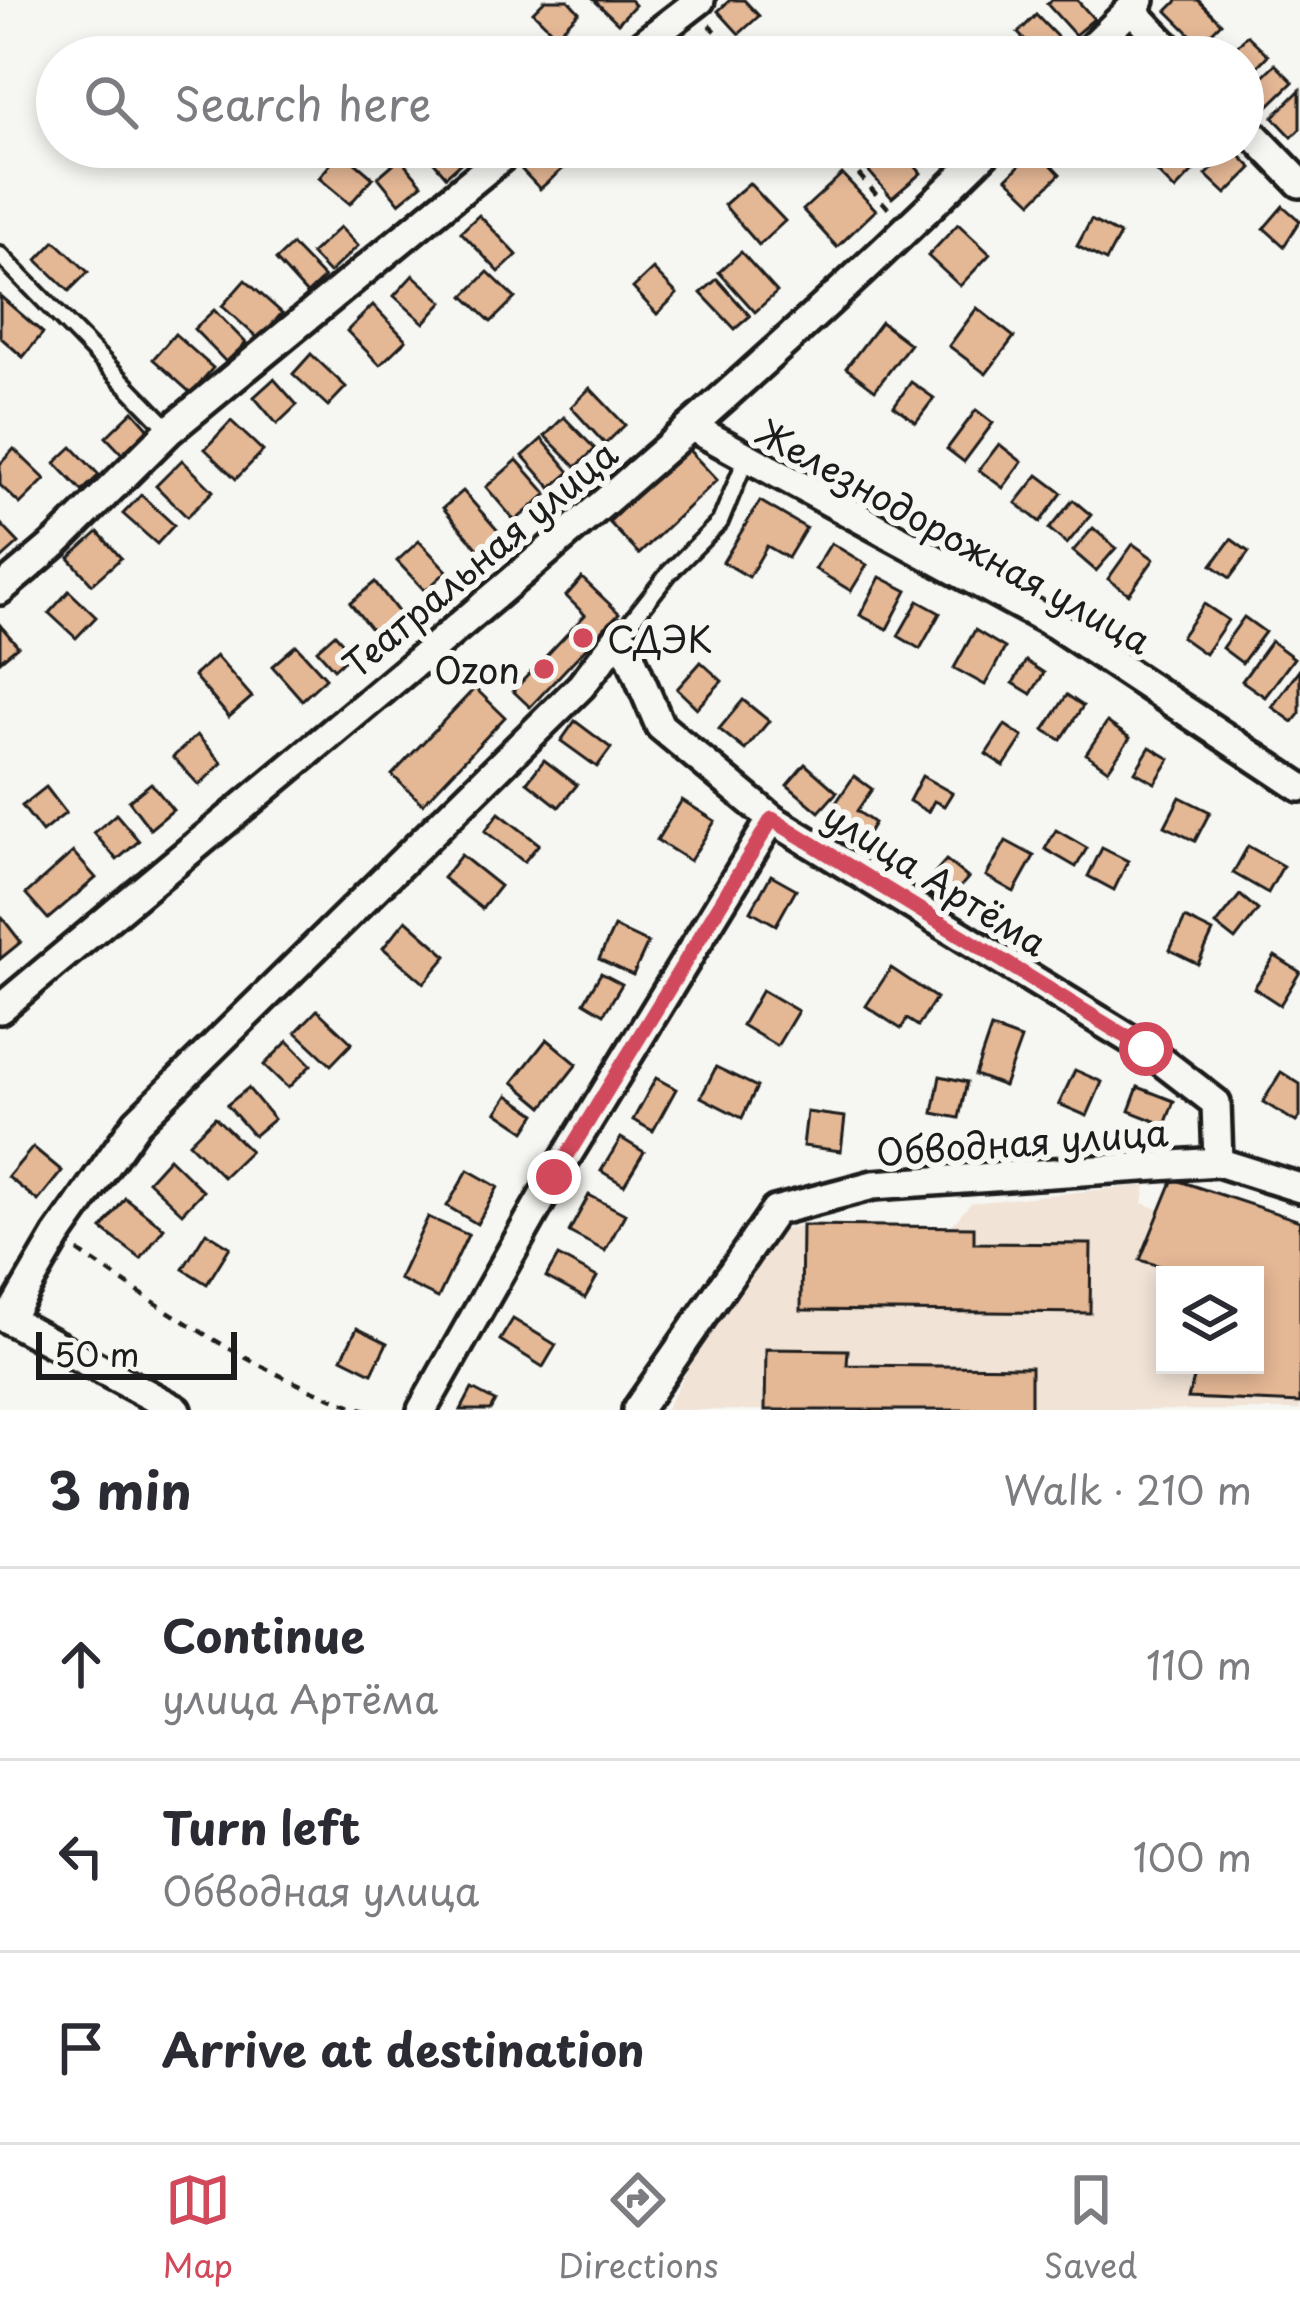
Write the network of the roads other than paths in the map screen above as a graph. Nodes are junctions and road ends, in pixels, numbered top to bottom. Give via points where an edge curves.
1 (696, 3) edge
2 (1136, 5) edge
3 (653, 36) edge
4 (1104, 36) edge
5 (1161, 36) edge
6 (1264, 146) edge
7 (488, 168) edge
8 (971, 168) edge
9 (1300, 183) edge
10 (0, 255) edge
11 (692, 427) junction
12 (170, 430) junction
13 (746, 460) junction
14 (0, 590) edge
15 (621, 634) junction
16 (1300, 787) edge
17 (772, 819) junction
18 (0, 1009) edge
19 (1219, 1162) junction
20 (1300, 1188) edge
21 (5, 1317) edge
22 (177, 1410) edge
23 (422, 1410) edge
24 (637, 1410) edge

1 - 3 street
2 - 4 street
2 - 5 street
6 - 9 street
7 - 12 street
8 - 11 street, Театральная улица
10 - 12 lane
11 - 13 street, Железнодорожная улица
11 - 18 street, Театральная улица
12 - 14 street
13 - 15 lane via 720,522
13 - 16 street, Железнодорожная улица via 1055,625
15 - 17 street, улица Артёма via 660,726
15 - 21 street via 581,686 137,1122
17 - 19 street, улица Артёма via 1146,1049 1216,1103
17 - 23 street
19 - 20 street, Обводная улица
19 - 24 street, Обводная улица via 873,1185 775,1211
21 - 22 street

